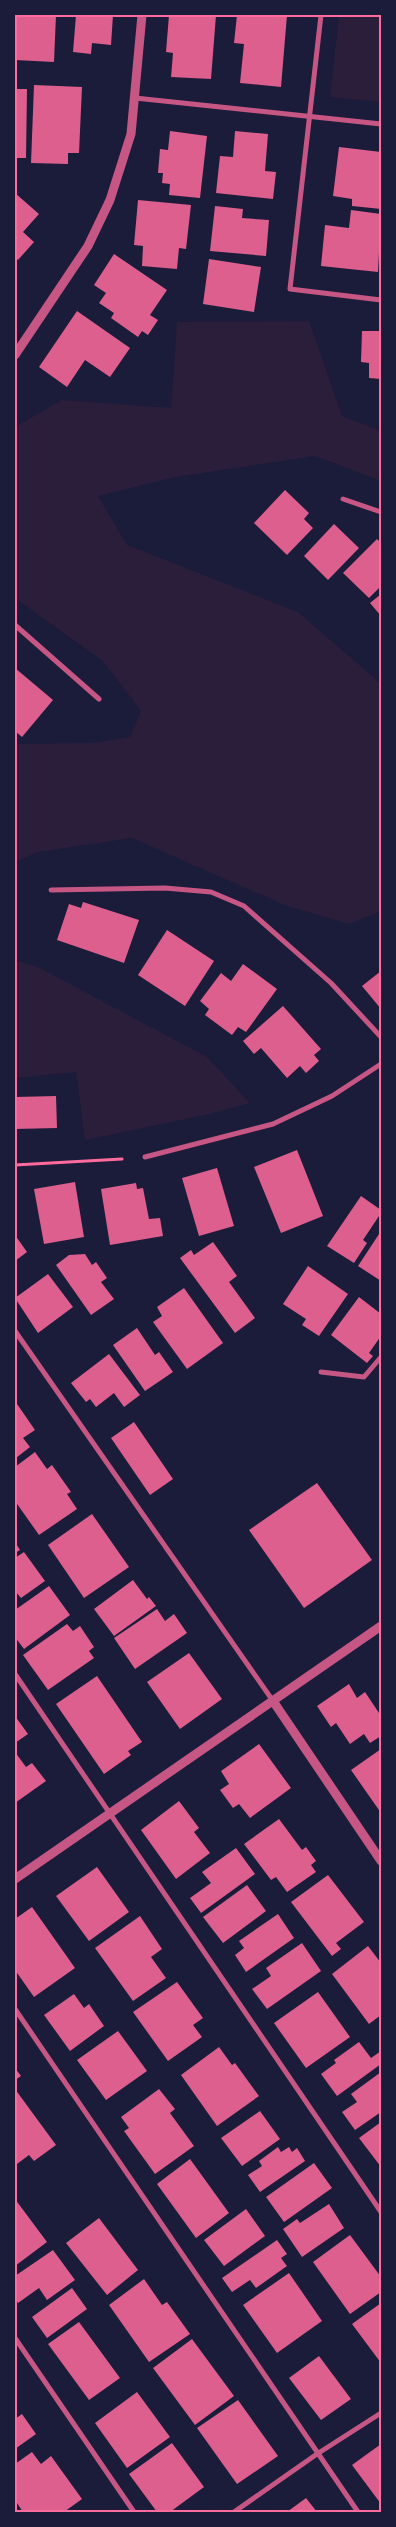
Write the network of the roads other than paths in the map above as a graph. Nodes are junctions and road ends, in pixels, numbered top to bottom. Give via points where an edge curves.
1 (142, 15) edge
2 (321, 15) edge
3 (135, 98) junction
4 (311, 116) junction
5 (381, 124) edge
6 (381, 300) edge
7 (15, 355) edge
8 (343, 500) dead end
9 (381, 512) edge
10 (15, 625) edge
11 (99, 699) dead end
12 (51, 890) dead end
13 (381, 1037) edge
14 (381, 1064) edge
15 (145, 1157) road end
16 (15, 1330) edge
17 (381, 1357) edge
18 (320, 1372) dead end
19 (381, 1626) edge
20 (15, 1674) edge
21 (273, 1702) junction
22 (111, 1813) junction
23 (381, 1862) edge
24 (15, 1879) edge
25 (15, 2009) edge
26 (381, 2212) edge
27 (15, 2338) edge
28 (381, 2414) edge
29 (317, 2454) junction
30 (134, 2512) edge
31 (234, 2512) edge
32 (358, 2512) edge

1 - 3 street
2 - 4 street
3 - 4 street
3 - 7 street via 131,134 110,200 88,246
4 - 5 street
4 - 6 street via 290,290
8 - 9 street
10 - 11 street
12 - 13 street via 165,888 202,891 244,906 331,983
14 - 15 street via 332,1096 273,1124
16 - 21 street
17 - 18 street via 364,1377
19 - 21 street
20 - 22 street
21 - 22 street
21 - 23 street
22 - 24 street
22 - 26 street
25 - 29 street
27 - 30 street
28 - 29 street
29 - 31 street
29 - 32 street

